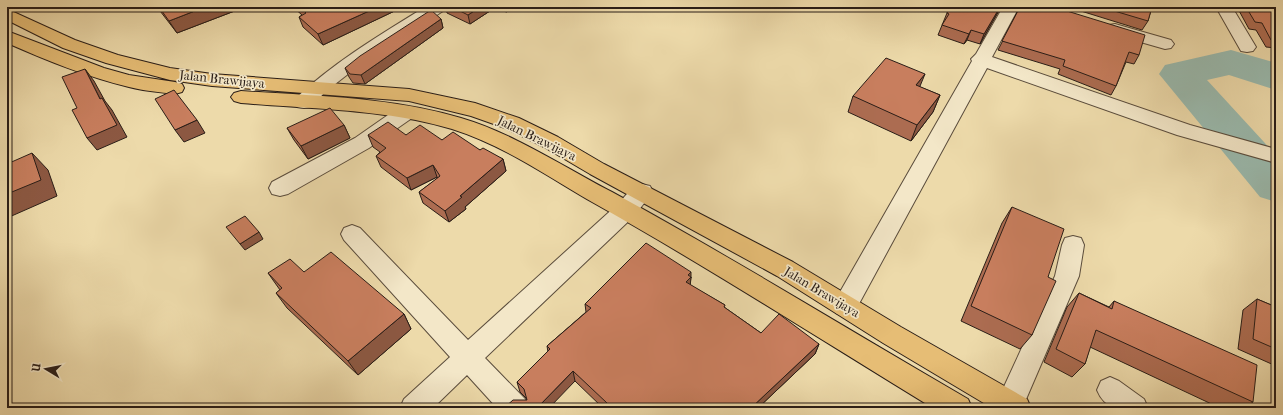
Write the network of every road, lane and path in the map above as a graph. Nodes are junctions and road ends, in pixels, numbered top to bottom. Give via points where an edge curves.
1 (437, 7) edge
2 (1011, 7) edge
3 (1224, 7) edge
4 (7, 14) edge
5 (1098, 23) edge
6 (7, 36) edge
7 (1166, 44) dead end
8 (1247, 47) dead end
9 (980, 59) junction
10 (319, 87) junction
11 (304, 102) junction
12 (405, 113) junction
13 (1268, 153) edge
14 (280, 188) dead end
15 (642, 192) junction
16 (626, 210) junction
17 (352, 234) dead end
18 (1073, 245) dead end
19 (845, 306) junction
20 (468, 357) junction
21 (1110, 390) dead end
22 (1013, 406) edge
23 (414, 408) edge
24 (515, 408) edge
25 (958, 408) edge
26 (1134, 408) edge

1 - 10 street via 355,59
2 - 9 street
3 - 8 street
4 - 10 highway, Jalan Brawijaya via 69,44 112,59 170,74 212,80
5 - 7 street
6 - 11 highway, Jalan Brawijaya via 89,70 130,81 221,96
9 - 13 street via 1184,130
9 - 19 street
10 - 11 street
10 - 15 highway, Jalan Brawijaya via 409,95 475,110 525,129
11 - 12 highway, Jalan Brawijaya
12 - 14 street via 356,146
12 - 16 highway, Jalan Brawijaya via 455,124 483,134 538,159
15 - 16 street
15 - 19 highway, Jalan Brawijaya via 785,269
16 - 20 street
16 - 25 highway, Jalan Brawijaya
17 - 20 street
18 - 22 street via 1067,276
19 - 22 highway, Jalan Brawijaya
20 - 23 street
20 - 24 street
21 - 26 street

